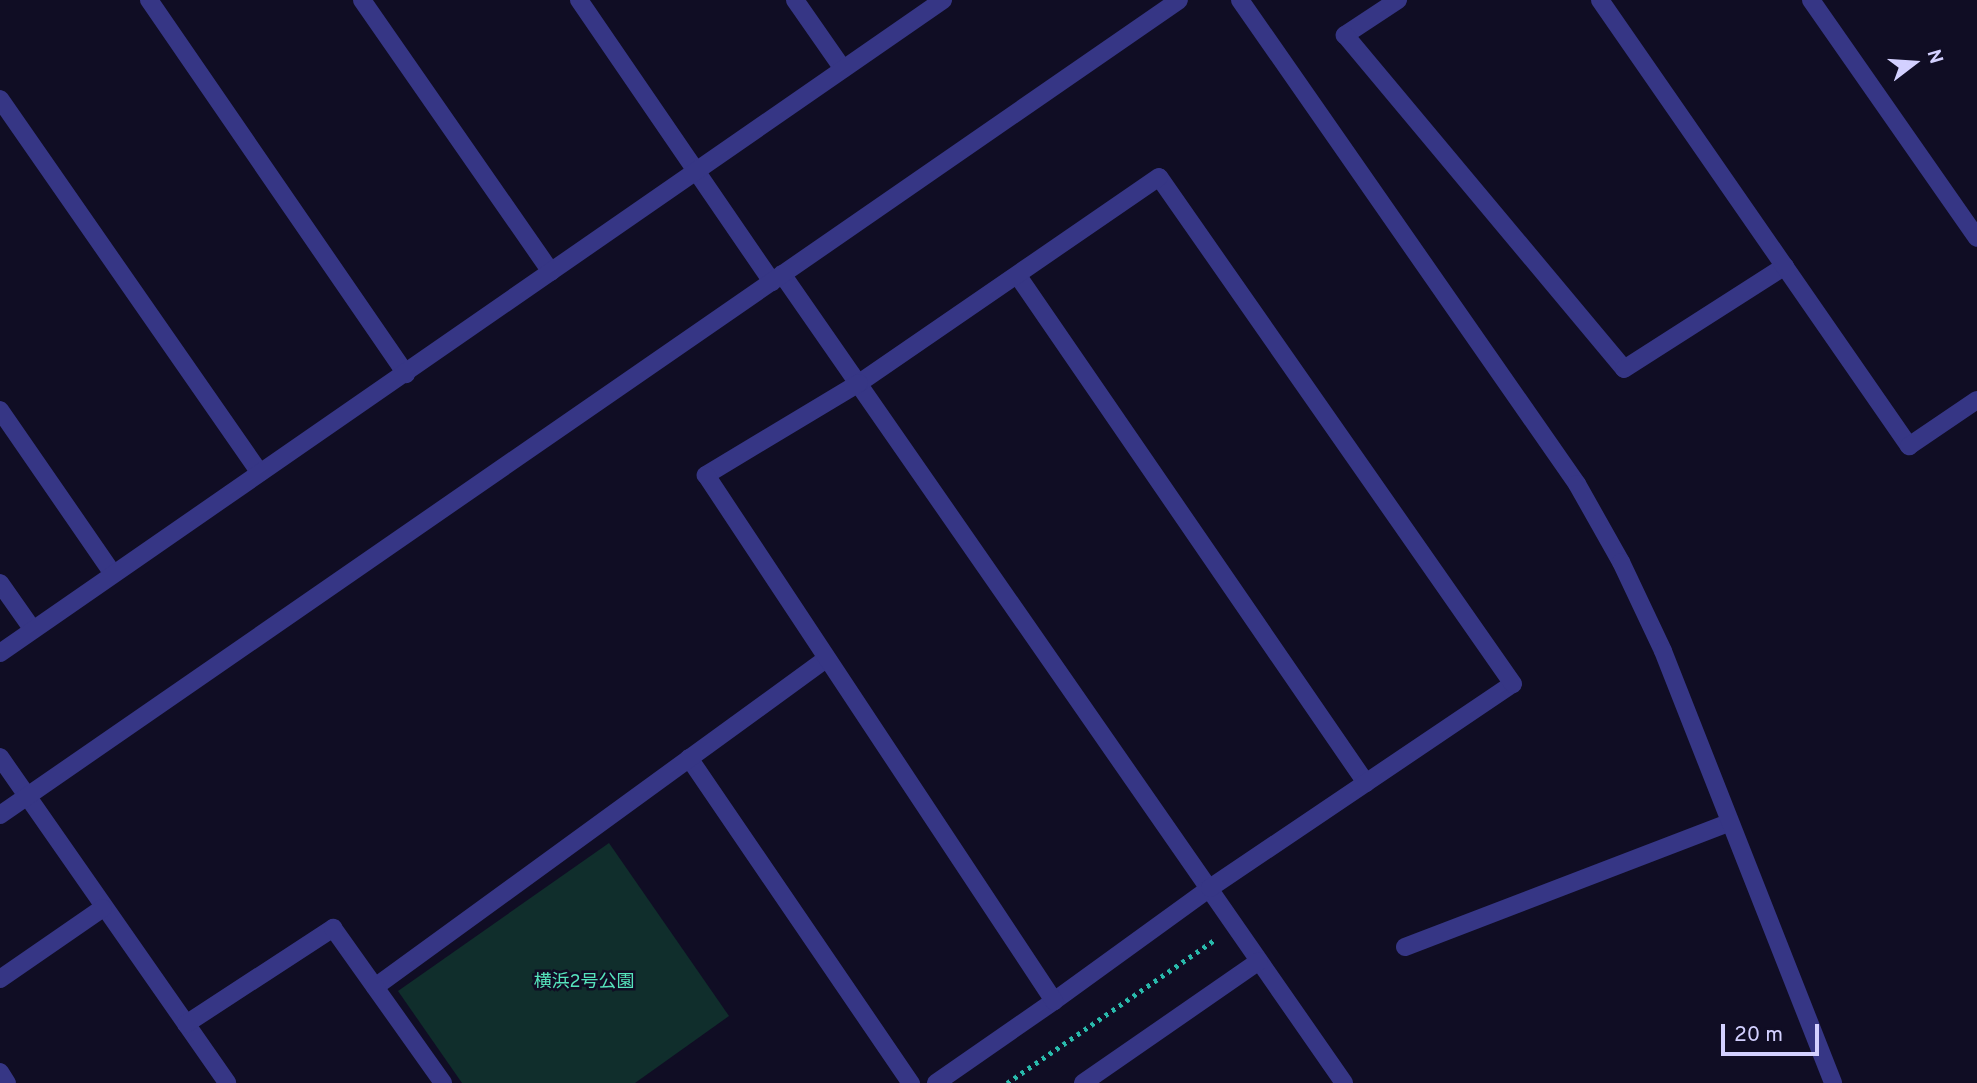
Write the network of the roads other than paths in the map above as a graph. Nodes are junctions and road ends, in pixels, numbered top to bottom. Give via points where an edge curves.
1 (149, 0) edge
2 (362, 0) edge
3 (579, 0) edge
4 (795, 0) edge
5 (943, 0) edge
6 (1179, 0) edge
7 (1240, 0) edge
8 (1398, 0) edge
9 (1600, 0) edge
10 (1811, 0) edge
11 (843, 69) junction
12 (0, 99) edge
13 (696, 170) junction
14 (1977, 237) edge
15 (1785, 266) junction
16 (551, 272) junction
17 (1018, 276) junction
18 (777, 278) junction
19 (406, 374) junction
20 (859, 383) junction
21 (1977, 400) edge
22 (0, 410) edge
23 (260, 473) junction
24 (113, 573) junction
25 (0, 583) edge
26 (33, 630) junction
27 (0, 653) edge
28 (826, 659) junction
29 (0, 757) edge
30 (689, 758) junction
31 (1366, 783) junction
32 (27, 796) junction
33 (0, 815) edge
34 (1730, 822) junction
35 (1210, 888) junction
36 (103, 908) junction
37 (1405, 947) dead end
38 (1259, 961) junction
39 (0, 979) edge
40 (375, 987) junction
41 (1054, 1001) junction
42 (186, 1024) junction
43 (0, 1072) edge
44 (1107, 1077) edge
45 (7, 1083) edge
46 (227, 1083) edge
47 (443, 1083) edge
48 (911, 1083) edge
49 (936, 1083) edge
50 (1083, 1083) edge
51 (1344, 1083) edge
52 (1833, 1083) edge

1 - 19 street
2 - 16 street
3 - 13 street
4 - 11 street
5 - 11 street
6 - 18 street
7 - 34 street via 1577,484 1663,651
8 - 15 street via 1345,36 1624,369
9 - 15 street
10 - 14 street
11 - 13 street
12 - 23 street
13 - 16 street
13 - 18 street
15 - 21 street via 1909,446
16 - 19 street
17 - 20 street
17 - 31 street
17 - 31 street via 1159,177 1513,684
18 - 20 street
18 - 32 street
19 - 23 street
20 - 28 street via 706,475
20 - 35 street
22 - 24 street
23 - 24 street
24 - 26 street
25 - 26 street
26 - 27 street
28 - 30 street
28 - 41 street
29 - 32 street
30 - 40 street
30 - 48 street
31 - 35 street
32 - 33 street
32 - 36 street
34 - 37 street
34 - 52 street
35 - 38 street
35 - 41 street
36 - 39 street
36 - 42 street
38 - 44 street
38 - 51 street
40 - 42 street via 333,928
40 - 47 street
41 - 49 street
42 - 46 street
43 - 45 street
44 - 50 street

